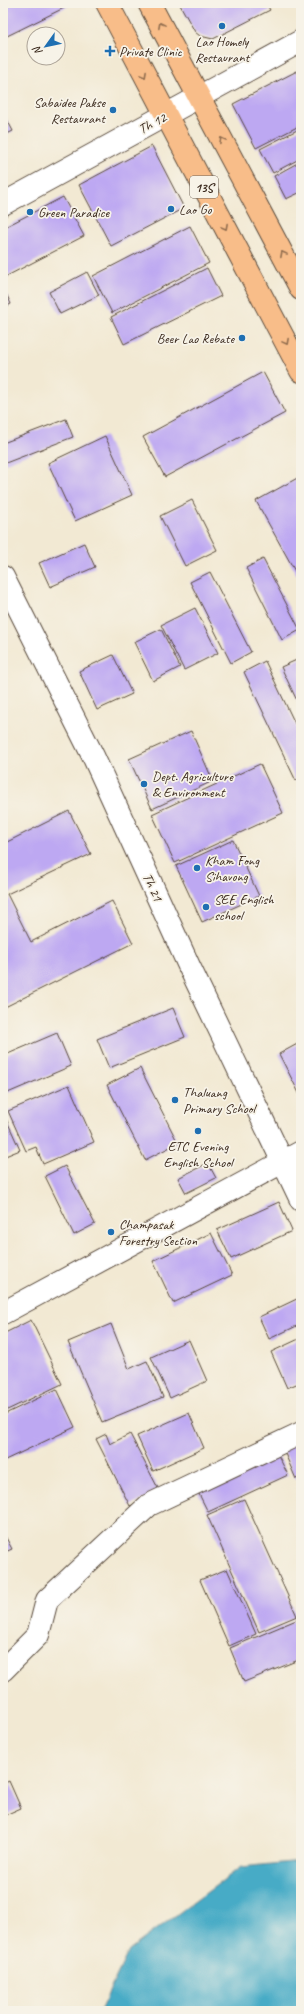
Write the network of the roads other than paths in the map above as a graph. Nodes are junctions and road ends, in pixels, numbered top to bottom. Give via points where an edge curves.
1 (107, 3) edge
2 (149, 3) edge
3 (301, 42) edge
4 (200, 98) junction
5 (166, 116) junction
6 (3, 204) edge
7 (301, 289) edge
8 (301, 371) edge
9 (3, 576) edge
10 (292, 1157) edge
11 (301, 1200) edge
12 (3, 1313) edge
13 (301, 1433) edge
14 (3, 1670) edge

1 -> 5 highway, 13S
4 -> 2 highway, 13S
3 - 4 street, Th 12
4 - 5 street, Th 12
7 -> 4 highway, 13S
5 - 6 street, Th 12
5 -> 8 highway, 13S
9 - 10 street, Th 21 via 94,758 189,966
10 - 11 street, Th 21
10 - 12 street
13 - 14 street via 149,1505 48,1600 38,1635

